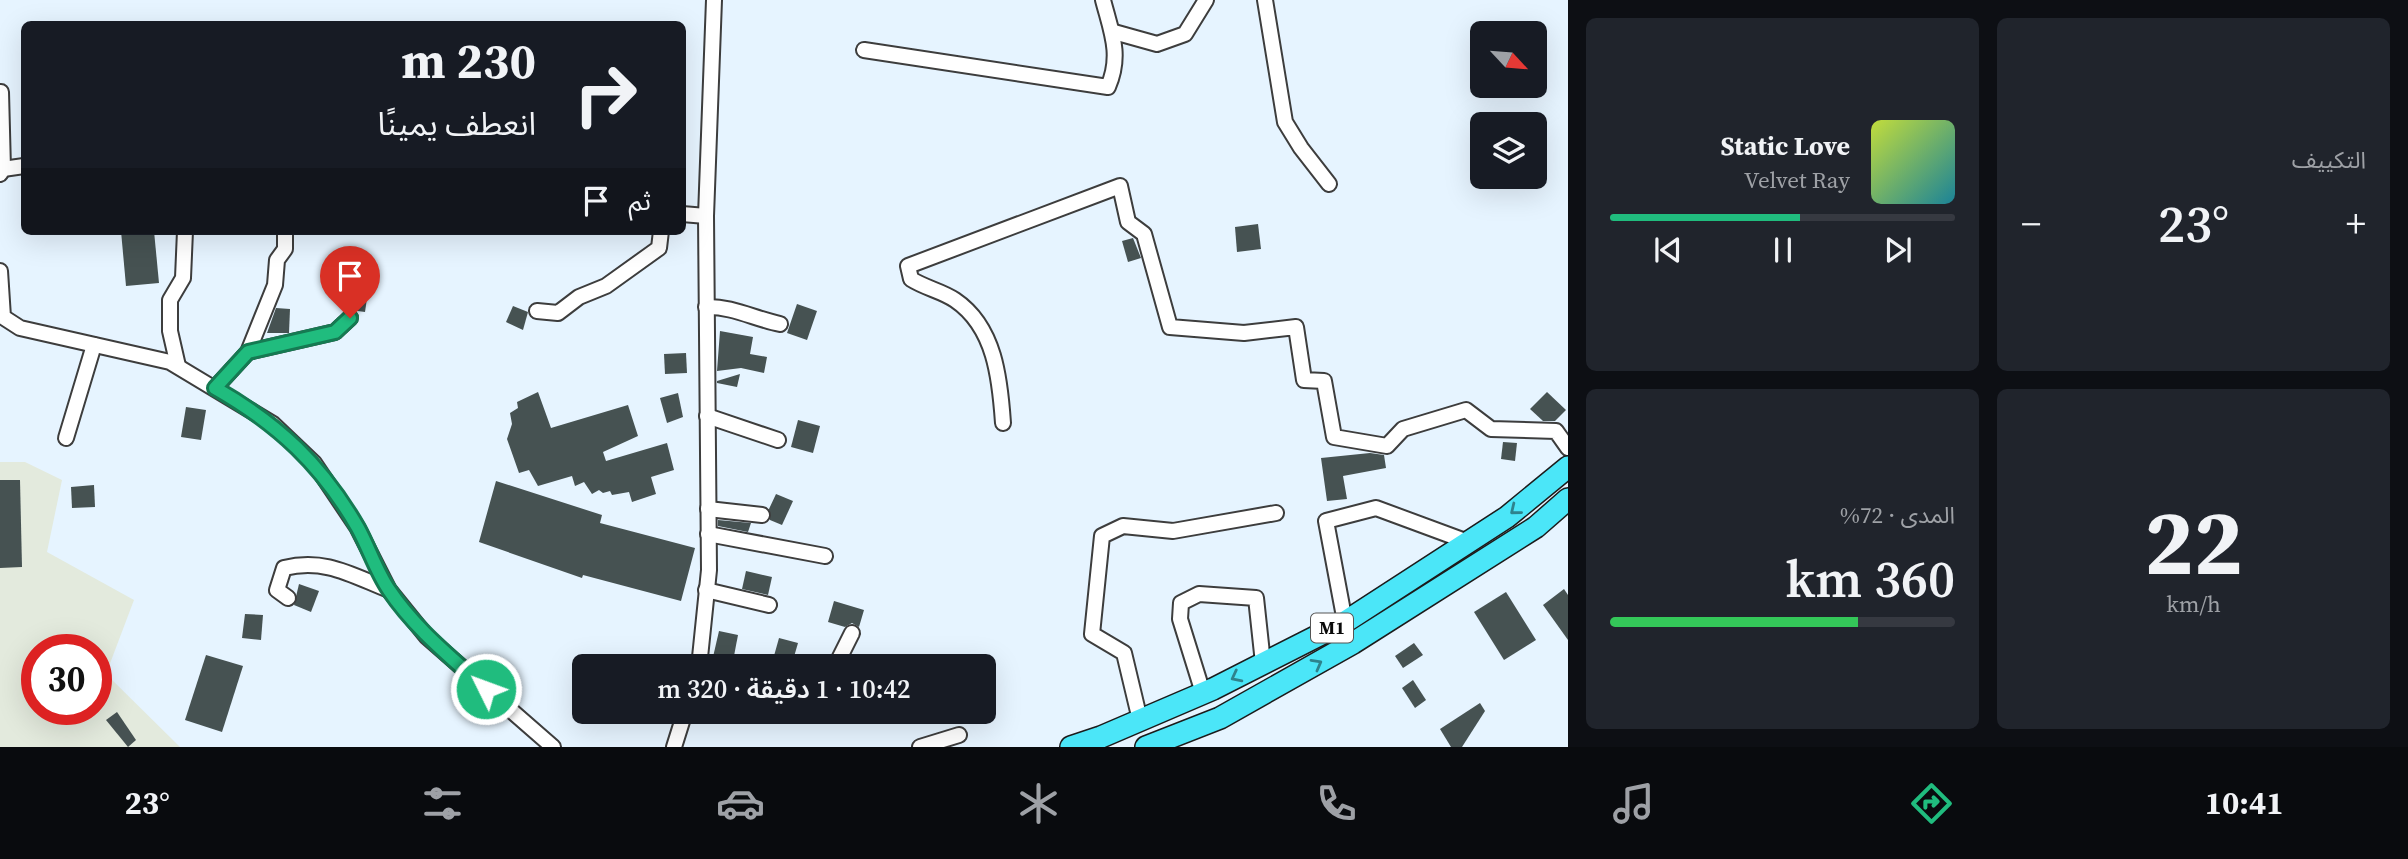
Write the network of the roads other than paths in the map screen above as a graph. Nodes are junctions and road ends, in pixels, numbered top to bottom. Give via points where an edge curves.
1 (714, 0) edge
2 (1103, 0) edge
3 (1206, 0) edge
4 (1265, 0) edge
5 (1114, 32) junction
6 (864, 51) dead end
7 (1, 92) edge
8 (21, 167) edge
9 (1, 172) edge
10 (1329, 184) dead end
11 (686, 215) edge
12 (706, 216) junction
13 (185, 235) edge
14 (285, 235) edge
15 (661, 235) edge
16 (0, 271) edge
17 (706, 307) junction
18 (537, 311) dead end
19 (350, 318) dead end
20 (780, 324) dead end
21 (94, 345) junction
22 (248, 352) junction
23 (178, 366) junction
24 (215, 388) junction
25 (707, 416) junction
26 (1003, 423) dead end
27 (66, 438) dead end
28 (778, 440) dead end
29 (1568, 448) edge
30 (1568, 467) edge
31 (1568, 499) edge
32 (708, 509) junction
33 (1276, 513) dead end
34 (762, 515) dead end
35 (708, 534) junction
36 (1468, 542) junction
37 (825, 556) dead end
38 (388, 590) junction
39 (706, 590) junction
40 (288, 598) dead end
41 (769, 604) dead end
42 (1345, 622) junction
43 (852, 633) dead end
44 (700, 654) edge
45 (842, 654) edge
46 (1263, 663) junction
47 (1203, 693) junction
48 (1140, 720) junction
49 (681, 724) edge
50 (959, 736) dead end
51 (554, 747) edge
52 (674, 747) edge
53 (920, 747) edge
54 (1071, 747) edge
55 (1146, 747) edge

1 - 12 street
2 - 5 street
3 - 5 street via 1185,34 1157,44
4 - 10 street via 1286,122
5 - 6 street via 1113,75 1108,87
7 - 9 street
8 - 9 street
11 - 12 street
12 - 17 street
13 - 23 street via 183,278 170,300 170,331
14 - 22 street via 275,285
15 - 18 street via 659,248 606,286 579,297 558,313
16 - 21 street via 3,317 20,328
17 - 20 street via 726,306
17 - 25 street
19 - 22 street via 335,332
21 - 23 street
21 - 27 street
22 - 24 street
23 - 24 street
24 - 38 street via 273,424 314,463 357,527
25 - 28 street
25 - 32 street
26 - 29 street via 1000,375 975,317 954,299 911,279 908,266 1120,186 1128,222 1144,233 1170,327 1244,333 1296,327 1304,380 1324,381 1334,437 1387,446 1403,429 1466,410 1491,429 1556,430
30 -> 36 highway, M1
55 -> 31 highway, M1 via 1220,718 1353,643 1536,527
32 - 34 street
32 - 35 street
33 - 48 street via 1173,531 1123,526 1102,536 1092,634 1124,653
35 - 37 street
35 - 39 street
36 - 42 highway, M1
36 - 42 street via 1376,508 1326,521
38 - 40 street via 323,564 303,563 284,568 277,590
38 - 51 street via 427,637
39 - 41 street
39 - 44 street
42 - 46 highway, M1
43 - 45 street
46 -> 47 highway, M1
46 - 47 street via 1256,598 1199,594 1181,603 1180,619
47 - 48 highway, M1
48 - 54 highway, M1
49 - 52 street
50 - 53 street

